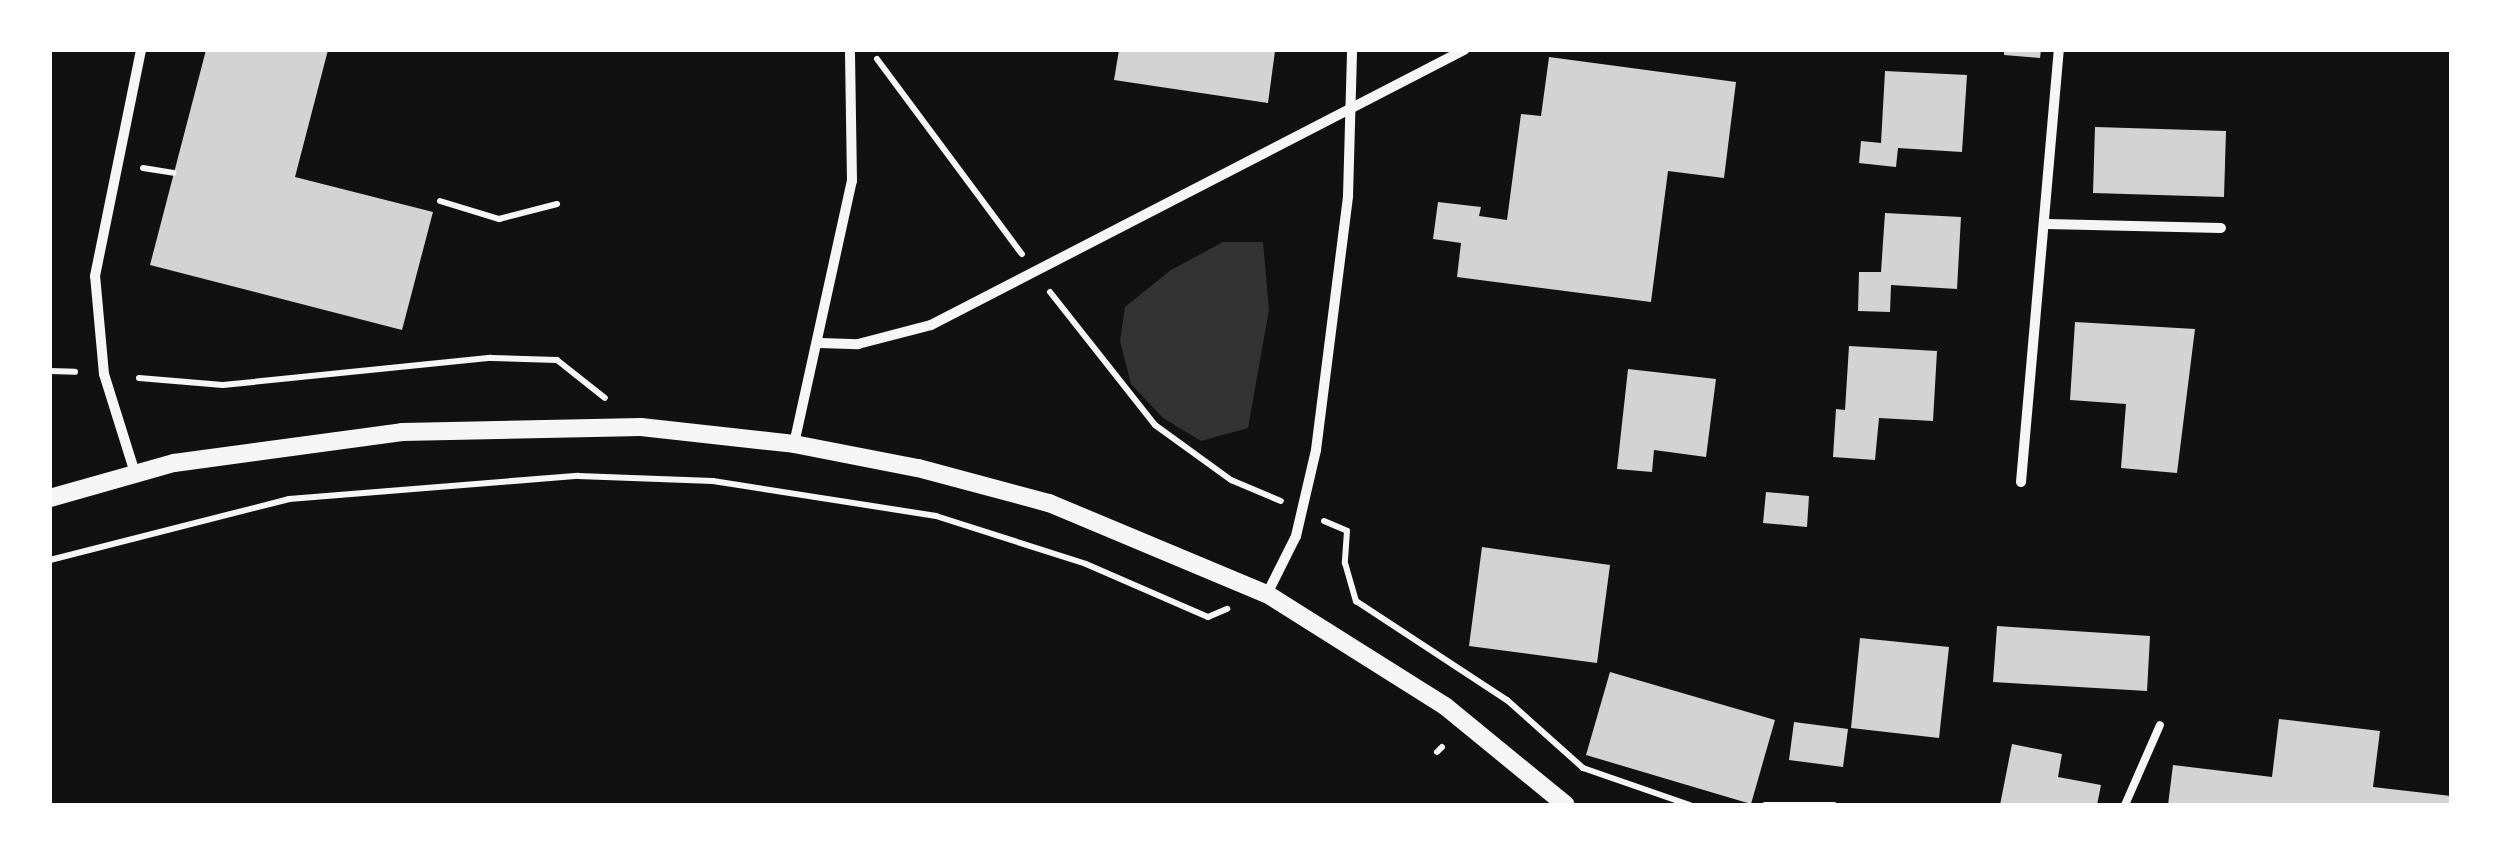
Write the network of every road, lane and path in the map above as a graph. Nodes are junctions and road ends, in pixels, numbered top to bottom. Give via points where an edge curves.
1 (142, 50) edge
2 (850, 50) edge
3 (870, 50) edge
4 (1352, 50) edge
5 (1464, 50) edge
6 (2059, 50) edge
7 (1355, 109) junction
8 (150, 169) dead end
9 (174, 173) dead end
10 (440, 202) dead end
11 (557, 204) dead end
12 (2047, 224) junction
13 (2221, 228) dead end
14 (1036, 272) junction
15 (820, 342) junction
16 (50, 371) edge
17 (75, 372) dead end
18 (139, 378) dead end
19 (641, 427) junction
20 (794, 444) junction
21 (135, 473) junction
22 (2021, 482) dead end
23 (50, 498) edge
24 (1302, 511) junction
25 (50, 560) edge
26 (1266, 594) junction
27 (1208, 617) dead end
28 (2160, 725) dead end
29 (1566, 805) edge
30 (1690, 805) edge
31 (1766, 805) edge
32 (1834, 805) edge
33 (2125, 805) edge

1 - 21 street via 95,276 104,374
2 - 15 street via 852,180
3 - 14 path
4 - 7 street
5 - 7 street
6 - 12 street
7 - 14 street
7 - 24 street via 1316,450
8 - 9 path
10 - 11 path via 499,219
12 - 13 street
12 - 22 street
14 - 15 street via 890,338
14 - 24 path via 1155,425 1231,480
15 - 20 street
16 - 17 path
18 - 19 path via 223,385 490,358 557,360
19 - 20 street
19 - 21 street via 402,432
20 - 26 street via 1049,503
21 - 23 street
24 - 26 street
24 - 30 path via 1347,531 1345,564 1356,601 1507,700 1584,768
25 - 27 path via 290,499 578,476 713,481 936,516 1086,564
26 - 29 street via 1446,706
28 - 33 lane
31 - 32 path

